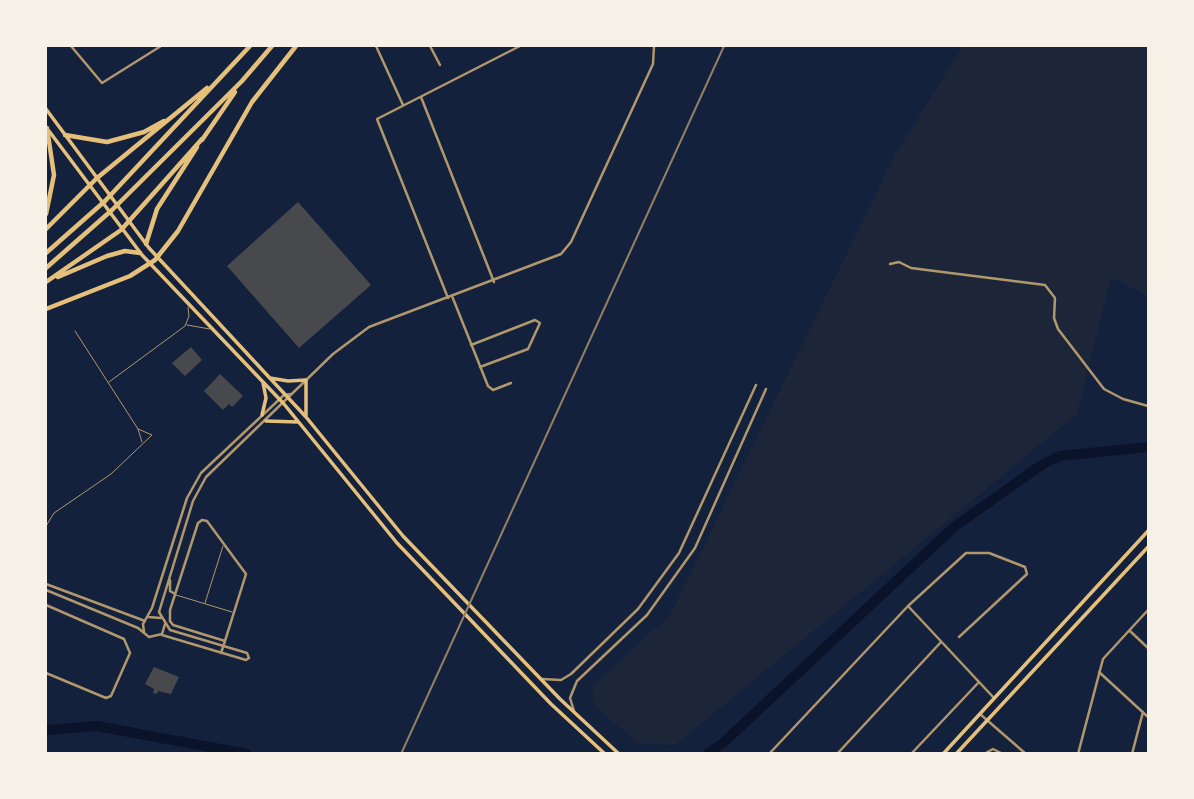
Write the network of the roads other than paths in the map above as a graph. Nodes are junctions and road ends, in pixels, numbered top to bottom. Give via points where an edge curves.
1 (79, 46) edge
2 (161, 46) edge
3 (250, 46) edge
4 (272, 46) edge
5 (296, 46) edge
6 (376, 46) edge
7 (430, 46) edge
8 (520, 46) edge
9 (654, 46) edge
10 (72, 47) edge
11 (440, 65) dead end
12 (218, 79) junction
13 (242, 81) junction
14 (421, 97) junction
15 (403, 105) junction
16 (46, 109) edge
17 (181, 110) junction
18 (46, 128) edge
19 (65, 135) junction
20 (202, 139) junction
21 (98, 180) junction
22 (88, 186) junction
23 (46, 214) edge
24 (128, 220) junction
25 (120, 228) junction
26 (46, 229) edge
27 (147, 246) junction
28 (46, 253) edge
29 (141, 254) junction
30 (890, 264) dead end
31 (46, 268) edge
32 (47, 282) edge
33 (494, 282) junction
34 (450, 297) junction
35 (187, 304) junction
36 (46, 309) edge
37 (185, 326) junction
38 (211, 329) junction
39 (75, 331) dead end
40 (471, 345) junction
41 (480, 367) junction
42 (268, 377) junction
43 (306, 380) junction
44 (107, 383) junction
45 (263, 383) junction
46 (511, 383) dead end
47 (756, 385) dead end
48 (766, 389) dead end
49 (291, 394) junction
50 (284, 395) junction
51 (279, 399) junction
52 (289, 400) junction
53 (284, 404) junction
54 (1149, 406) edge
55 (262, 415) junction
56 (306, 417) junction
57 (266, 421) junction
58 (300, 423) junction
59 (138, 429) junction
60 (142, 444) junction
61 (46, 526) edge
62 (1149, 531) edge
63 (224, 544) junction
64 (1149, 547) edge
65 (170, 574) junction
66 (47, 583) edge
67 (46, 590) edge
68 (175, 594) junction
69 (205, 603) junction
70 (46, 605) edge
71 (908, 606) junction
72 (1149, 610) edge
73 (234, 612) junction
74 (161, 618) junction
75 (146, 619) junction
76 (165, 624) junction
77 (1129, 630) junction
78 (144, 632) junction
79 (160, 635) junction
80 (959, 637) dead end
81 (225, 640) junction
82 (941, 642) junction
83 (223, 646) junction
84 (1149, 648) edge
85 (221, 653) junction
86 (1098, 672) junction
87 (46, 673) edge
88 (539, 678) junction
89 (979, 682) junction
90 (994, 698) junction
91 (1143, 712) junction
92 (575, 713) junction
93 (981, 714) junction
94 (1149, 717) edge
95 (987, 720) junction
96 (605, 754) edge
97 (619, 754) edge
98 (769, 754) edge
99 (837, 754) edge
100 (911, 754) edge
101 (943, 754) edge
102 (956, 754) edge
103 (984, 754) edge
104 (1003, 754) edge
105 (1026, 754) edge
106 (1078, 754) edge
107 (1132, 754) edge

1 - 10 street
2 - 10 street via 106,82 98,82
3 - 12 main road
4 - 13 main road
5 - 36 main road via 252,102 178,231 155,260 130,276
6 - 15 street
7 - 11 street
8 - 14 street
9 - 33 street via 653,65 571,242 561,254
12 - 17 main road
12 - 28 main road via 105,201
13 - 20 main road
13 - 31 main road via 112,210
14 - 15 street
14 - 33 street
15 - 34 street via 377,118
16 - 19 main road
17 - 19 main road via 144,132 111,141
17 - 21 main road
18 - 22 main road
18 - 23 main road via 54,175
19 - 21 main road
20 - 24 main road
20 - 27 main road via 157,209
21 - 22 main road
21 - 24 main road
22 - 25 main road
22 - 26 main road
24 - 25 main road
24 - 27 main road
25 - 29 main road
25 - 32 main road
27 - 42 main road
29 - 32 main road via 125,251 107,256
29 - 35 main road
30 - 54 street via 1045,285 1055,298 1058,329 1104,389 1123,400
33 - 34 street
34 - 40 street
34 - 43 street via 369,327
35 - 37 lane via 190,316
35 - 38 main road
37 - 38 lane
37 - 44 lane
38 - 45 main road
39 - 44 lane
40 - 41 street
40 - 41 street via 535,320 540,323 528,349
41 - 46 street via 491,389
42 - 43 main road
42 - 50 main road
43 - 49 street
43 - 56 main road
44 - 59 lane
45 - 51 main road
45 - 55 main road
47 - 88 street via 679,553 638,609 570,674 561,680
48 - 92 street via 695,548 647,615 572,689
49 - 50 street
49 - 52 street
50 - 51 street
50 - 52 main road
51 - 53 main road
51 - 55 street
52 - 53 street
52 - 56 main road
53 - 57 street
53 - 58 main road
55 - 75 street via 201,473 187,498
56 - 88 main road via 403,536
57 - 58 main road
57 - 65 street via 206,477 193,501
58 - 96 main road via 449,600
59 - 60 lane
59 - 60 lane via 152,435
60 - 61 lane via 107,476 54,513
62 - 90 main road
63 - 68 street via 207,521 198,523
63 - 69 lane
63 - 73 street via 246,574
64 - 95 main road
65 - 68 street via 169,589
65 - 74 street via 159,610
66 - 75 street
67 - 78 street
68 - 69 lane
68 - 81 street via 170,610 173,625
69 - 73 lane
70 - 87 street via 124,639 130,657 111,696 99,697
71 - 80 street via 965,553 989,553 1027,570
71 - 82 street
71 - 98 street
72 - 77 street
73 - 81 street
74 - 75 street
74 - 76 street
75 - 78 street
76 - 79 street
76 - 83 street
77 - 84 street
77 - 86 street via 1103,659
78 - 79 street via 153,638
79 - 85 street
81 - 83 street
82 - 89 street
82 - 99 street
83 - 85 street
83 - 85 street via 247,653 249,658
86 - 91 street
86 - 106 street
88 - 92 main road
89 - 90 street
89 - 100 street
90 - 93 main road
91 - 94 street
91 - 107 street
92 - 97 main road
93 - 95 street
93 - 101 main road
95 - 102 main road
95 - 105 street
103 - 104 street via 991,749

